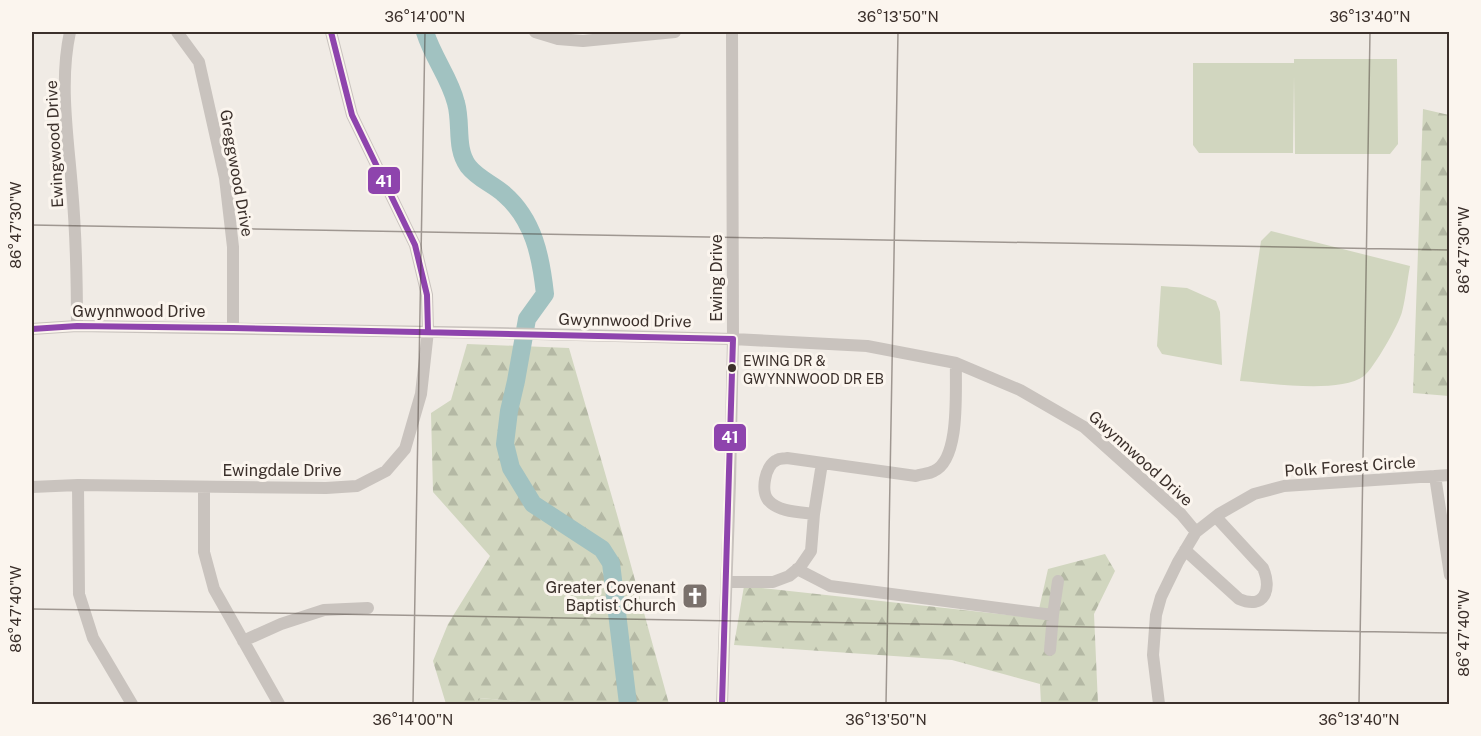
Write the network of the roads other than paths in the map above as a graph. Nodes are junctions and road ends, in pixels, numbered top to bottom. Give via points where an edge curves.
1 (70, 32) edge
2 (177, 32) edge
3 (331, 32) edge
4 (535, 32) edge
5 (675, 32) edge
6 (732, 32) edge
7 (77, 326) junction
8 (32, 328) edge
9 (233, 328) junction
10 (428, 331) junction
11 (733, 339) junction
12 (956, 363) junction
13 (822, 463) junction
14 (1449, 475) edge
15 (1435, 476) junction
16 (78, 485) junction
17 (32, 487) edge
18 (204, 487) junction
19 (814, 514) junction
20 (1216, 517) junction
21 (1196, 532) junction
22 (1185, 550) junction
23 (797, 569) junction
24 (1449, 575) edge
25 (1058, 581) dead end
26 (726, 582) junction
27 (368, 608) dead end
28 (1053, 615) junction
29 (243, 641) junction
30 (1050, 650) dead end
31 (132, 705) edge
32 (279, 705) edge
33 (722, 705) edge
34 (1159, 705) edge

1 - 7 street, Ewingwood Drive via 65,98 76,241
2 - 9 street, Greggwood Drive via 199,62 225,178 233,247
3 - 10 street, Ewingdale Drive via 352,115 415,245 427,295
4 - 5 street via 583,41
6 - 11 street, Ewing Drive
7 - 8 street, Gwynnwood Drive
7 - 9 street, Gwynnwood Drive
9 - 10 street, Gwynnwood Drive
10 - 11 street, Gwynnwood Drive
10 - 18 street, Ewingdale Drive via 421,394 405,449 386,471 357,486
11 - 12 street, Gwynnwood Drive via 867,346
11 - 26 street, Ewing Drive
12 - 13 street via 954,437 943,464 935,471 916,476
12 - 21 street, Gwynnwood Drive via 1020,390 1084,427
13 - 19 street
13 - 19 street via 776,460 764,483 768,500 776,506
14 - 15 street, Polk Forest Circle
15 - 20 street, Polk Forest Circle via 1284,486 1254,494
15 - 24 street
16 - 17 street, Ewingdale Drive
16 - 18 street, Ewingdale Drive
16 - 31 street via 79,594 93,638
18 - 29 street via 204,552 214,589
19 - 23 street via 811,551
20 - 21 street, Polk Forest Circle
20 - 22 street via 1263,568 1268,589 1263,597 1248,603 1239,599
21 - 22 street, Polk Forest Circle
22 - 34 street, Polk Forest Circle via 1156,615 1153,655
23 - 26 street via 773,582
23 - 28 street via 830,586
25 - 28 street
26 - 33 street, Ewing Drive
27 - 29 street via 324,610
28 - 30 street
29 - 32 street

